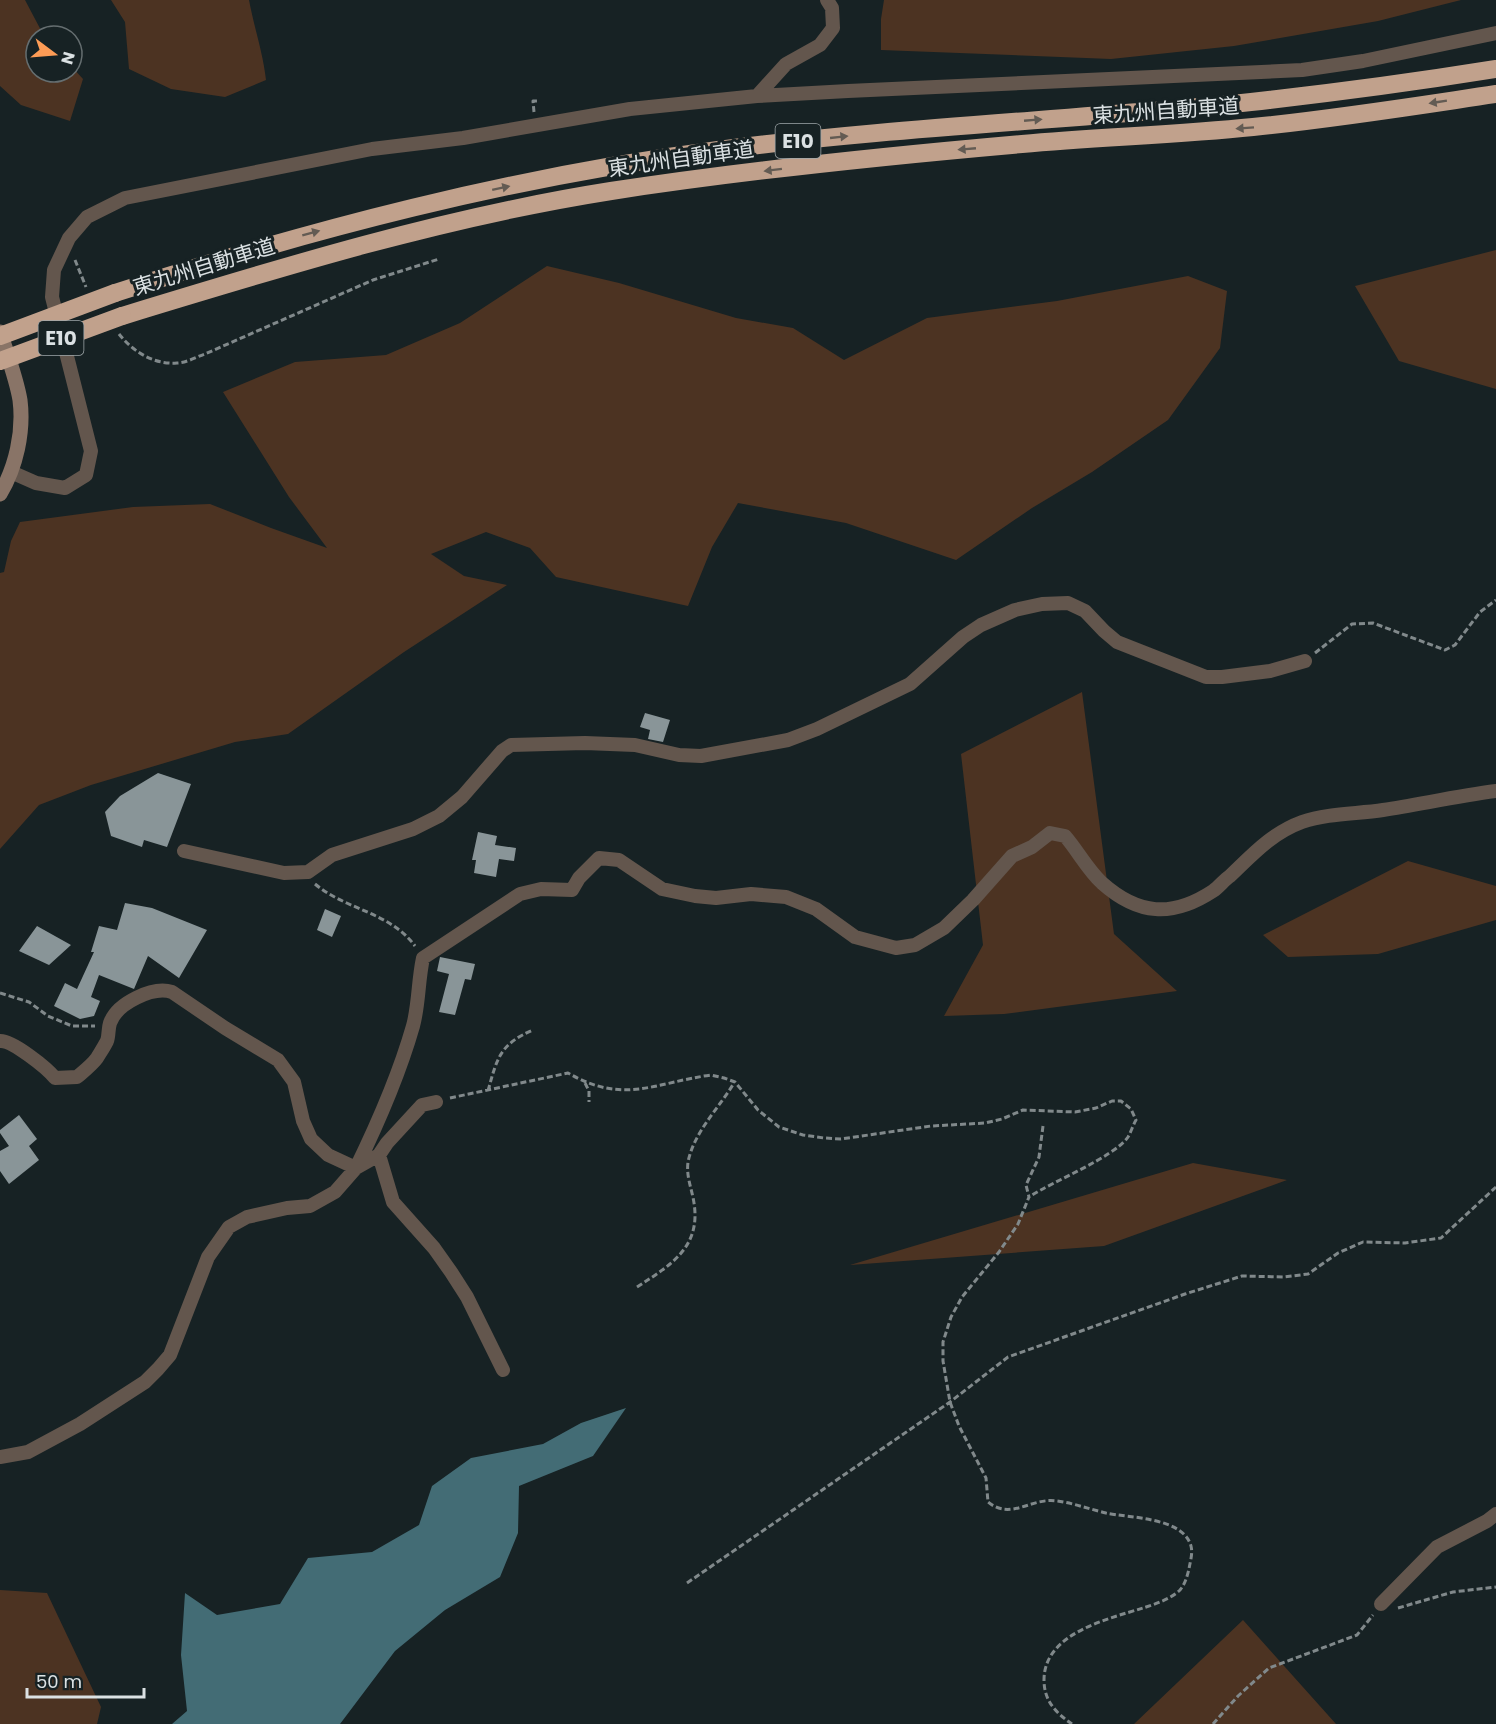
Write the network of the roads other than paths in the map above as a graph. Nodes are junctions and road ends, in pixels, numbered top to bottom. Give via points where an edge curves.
1 (827, 0) edge
2 (1496, 33) edge
3 (1496, 69) edge
4 (1496, 94) edge
5 (757, 96) junction
6 (0, 334) edge
7 (0, 361) edge
8 (11, 472) junction
9 (0, 494) edge
10 (1305, 662) road end
11 (1496, 791) edge
12 (184, 851) dead end
13 (0, 1041) edge
14 (436, 1102) road end
15 (379, 1155) junction
16 (356, 1168) junction
17 (503, 1370) dead end
18 (0, 1456) edge
19 (1496, 1514) edge
20 (1382, 1604) road end

1 - 5 street via 832,8 833,28 820,45 786,64
2 - 5 street via 1302,70
6 -> 3 highway, 東九州自動車道 / E10, bridge via 231,255 355,221 597,168 862,135 1249,102
4 -> 7 highway, 東九州自動車道 / E10, bridge via 1253,127 868,159 607,192 472,219 279,268
5 - 8 street via 630,109 463,138 372,149 125,198 87,217 69,238 54,270 52,297 91,451 86,475 65,488 36,483
6 - 8 main road via 20,400 19,438
8 - 9 main road
10 - 12 street via 1270,671 1206,676 1117,642 1085,611 1068,603 1042,604 981,625 910,684 788,740 701,756 635,745 511,745 439,816 413,829 332,855 308,872 284,873
11 - 16 street via 1304,821 1276,834 1213,891 1164,911 1143,908 1120,897 1100,882 1065,836 1050,832 1032,847 1012,856 944,927 915,945 896,948 855,937 816,909 786,897 695,896 662,889 620,860 599,858 572,890 541,889 520,894 423,958 413,1026 397,1074
13 - 16 street via 27,1055 55,1078 77,1077 107,1041 110,1022 132,1001 153,991 172,992 278,1060 294,1082 311,1139 328,1155
14 - 15 street via 422,1105
15 - 16 street
15 - 17 street via 393,1202 451,1272
16 - 18 street via 335,1192 310,1206 247,1217 229,1227 208,1257 170,1355 145,1382 28,1452
19 - 20 street via 1437,1547

